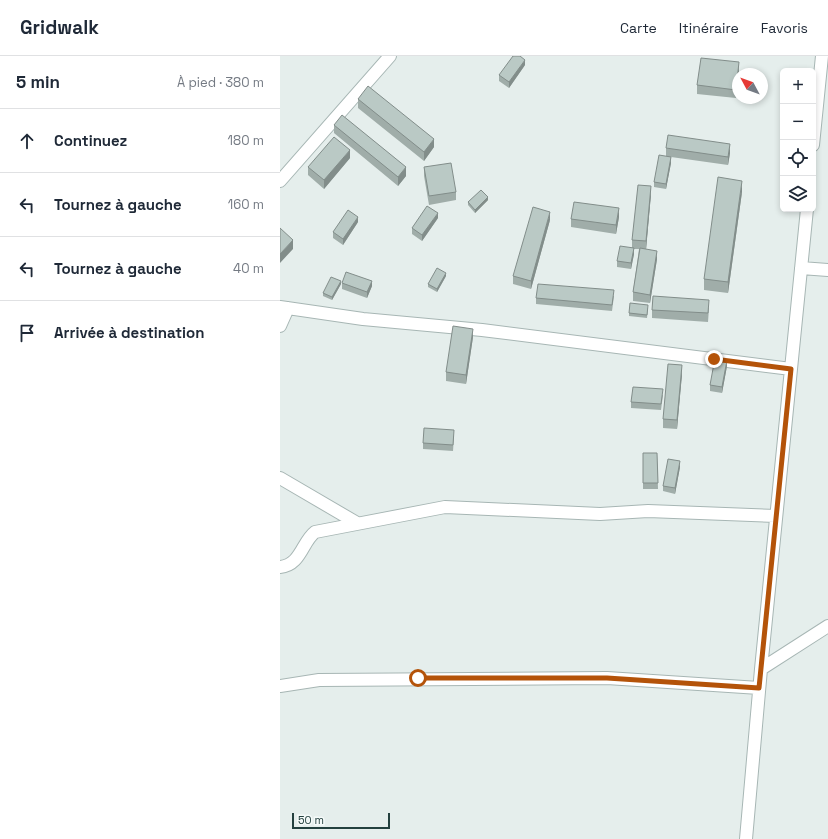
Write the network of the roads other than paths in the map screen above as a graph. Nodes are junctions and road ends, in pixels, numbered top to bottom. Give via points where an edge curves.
1 (390, 56) edge
2 (822, 56) edge
3 (814, 140) edge
4 (280, 181) edge
5 (807, 212) edge
6 (801, 268) junction
7 (828, 270) edge
8 (284, 307) edge
9 (280, 326) edge
10 (791, 369) junction
11 (280, 478) edge
12 (776, 516) junction
13 (357, 523) junction
14 (280, 567) edge
15 (828, 626) edge
16 (761, 669) junction
17 (280, 686) edge
18 (759, 688) junction
19 (746, 839) edge

1 - 4 street
2 - 3 street
5 - 6 street
6 - 7 street
6 - 10 street
8 - 9 street
8 - 10 street via 363,319 482,330
10 - 12 street
11 - 13 street
12 - 13 street via 648,511 600,514 445,507
12 - 16 street
13 - 14 street via 315,532 309,537 306,547 296,559 287,566
15 - 16 street
16 - 18 street
17 - 18 street via 334,680 565,677 698,682
18 - 19 street

